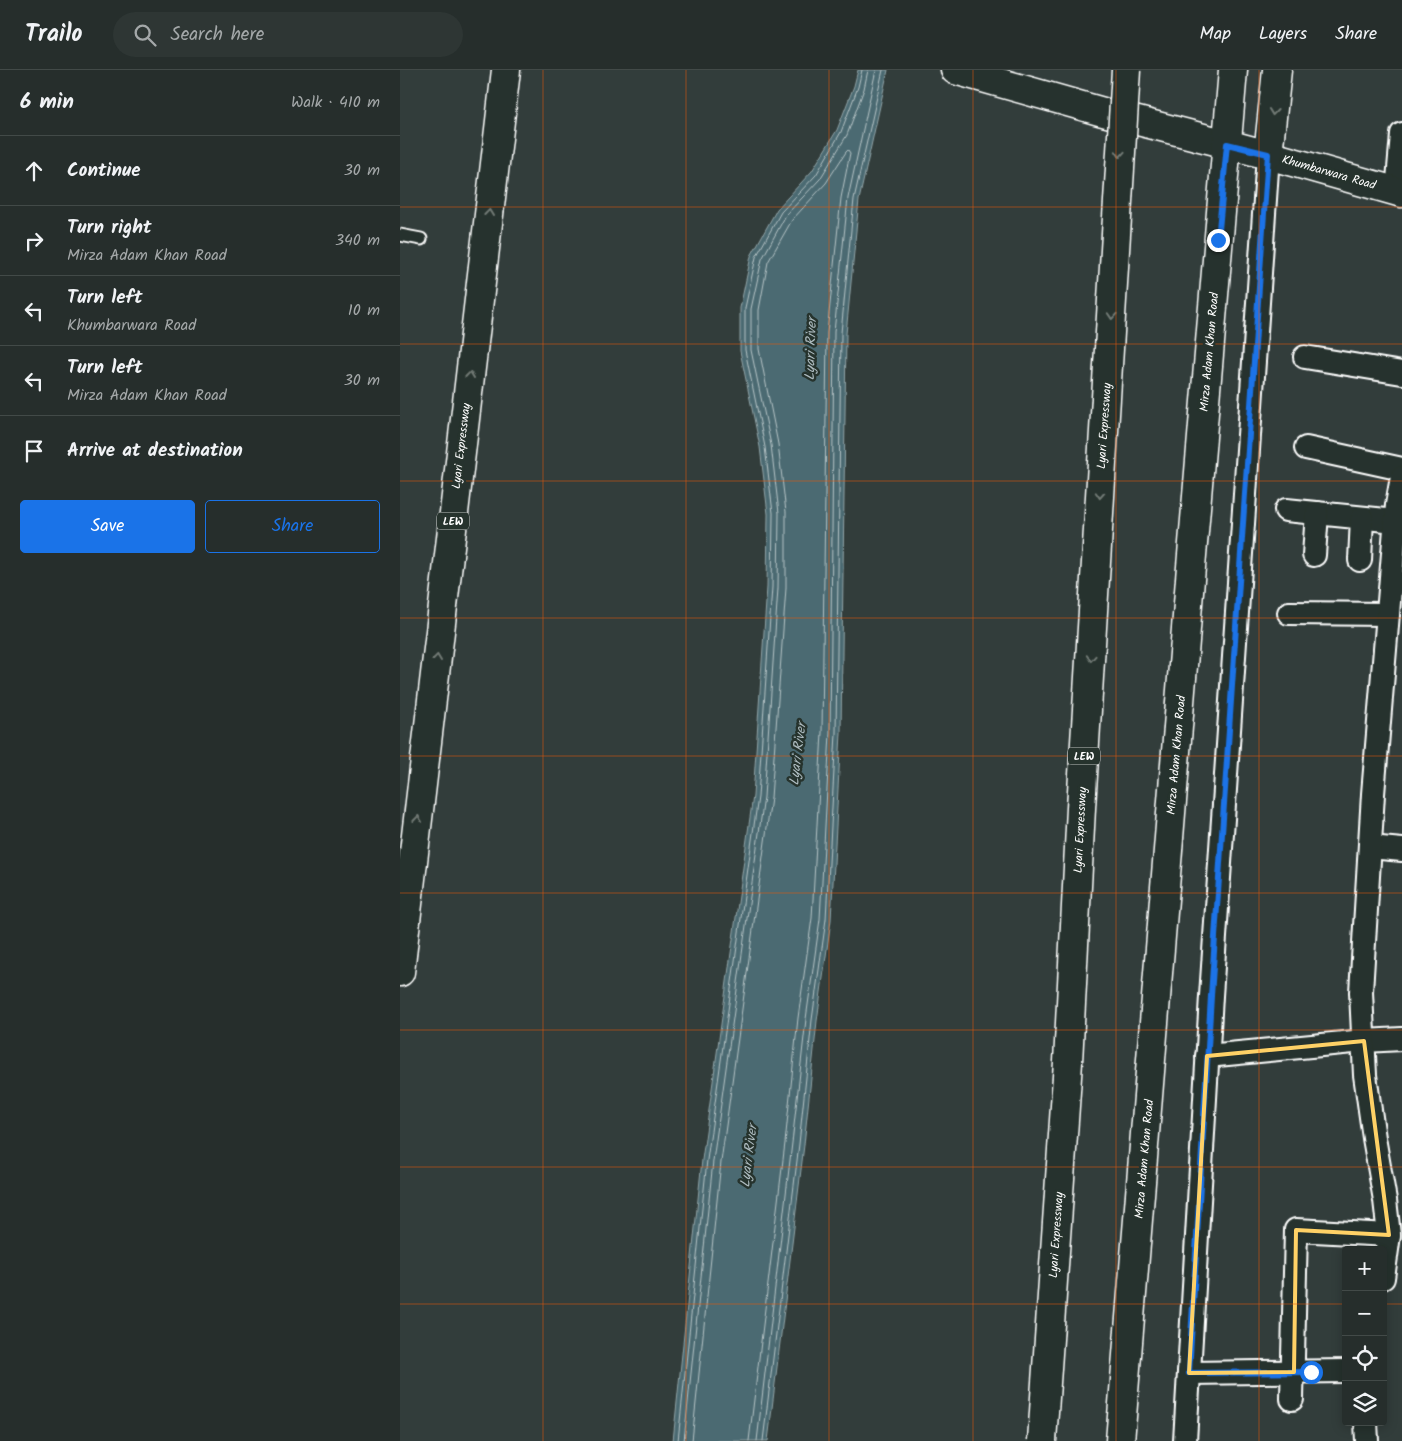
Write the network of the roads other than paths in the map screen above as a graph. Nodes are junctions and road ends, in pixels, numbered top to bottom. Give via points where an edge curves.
1 (506, 70) edge
2 (955, 70) edge
3 (1126, 70) edge
4 (1233, 70) edge
5 (1277, 70) edge
6 (1402, 134) edge
7 (1227, 144) junction
8 (1268, 154) junction
9 (1399, 192) edge
10 (400, 235) edge
11 (420, 240) dead end
12 (1305, 357) dead end
13 (1402, 373) edge
14 (1306, 448) dead end
15 (1402, 469) edge
16 (1402, 476) edge
17 (1286, 510) dead end
18 (1316, 513) junction
19 (1362, 518) junction
20 (1396, 521) junction
21 (1314, 555) dead end
22 (1360, 560) dead end
23 (1289, 613) dead end
24 (1388, 614) junction
25 (1370, 847) junction
26 (1402, 850) edge
27 (400, 972) edge
28 (1402, 1039) edge
29 (1364, 1041) junction
30 (1207, 1056) junction
31 (1389, 1235) junction
32 (1390, 1267) edge
33 (1342, 1371) edge
34 (1294, 1372) junction
35 (1189, 1373) junction
36 (1292, 1400) dead end
37 (1366, 1426) edge
38 (1042, 1441) edge
39 (1120, 1441) edge
40 (1185, 1441) edge
41 (1367, 1441) edge

27 -> 1 main road, Lyari Expressway / LEW
2 - 7 main road, Khumbarwara Road
3 -> 38 main road, Lyari Expressway / LEW, bridge
4 - 7 main road, Mirza Adam Khan Road
5 -> 8 main road
6 - 9 street
7 - 8 main road, Khumbarwara Road
7 - 39 main road, Mirza Adam Khan Road
8 - 9 main road, Khumbarwara Road
8 - 30 street
10 - 11 lane
12 - 13 street
14 - 15 street
16 - 20 street
17 - 18 street
18 - 19 street
18 - 21 street
19 - 20 street
19 - 22 street
20 - 24 street
23 - 24 street
24 - 25 street
25 - 26 street
25 - 29 street via 1361,992
28 - 29 street
29 - 30 street
29 - 31 street via 1366,1084
30 - 35 street
31 - 32 street
31 - 34 street via 1296,1230
33 - 34 street
34 - 35 street
34 - 36 street
35 - 40 street
37 - 41 street

